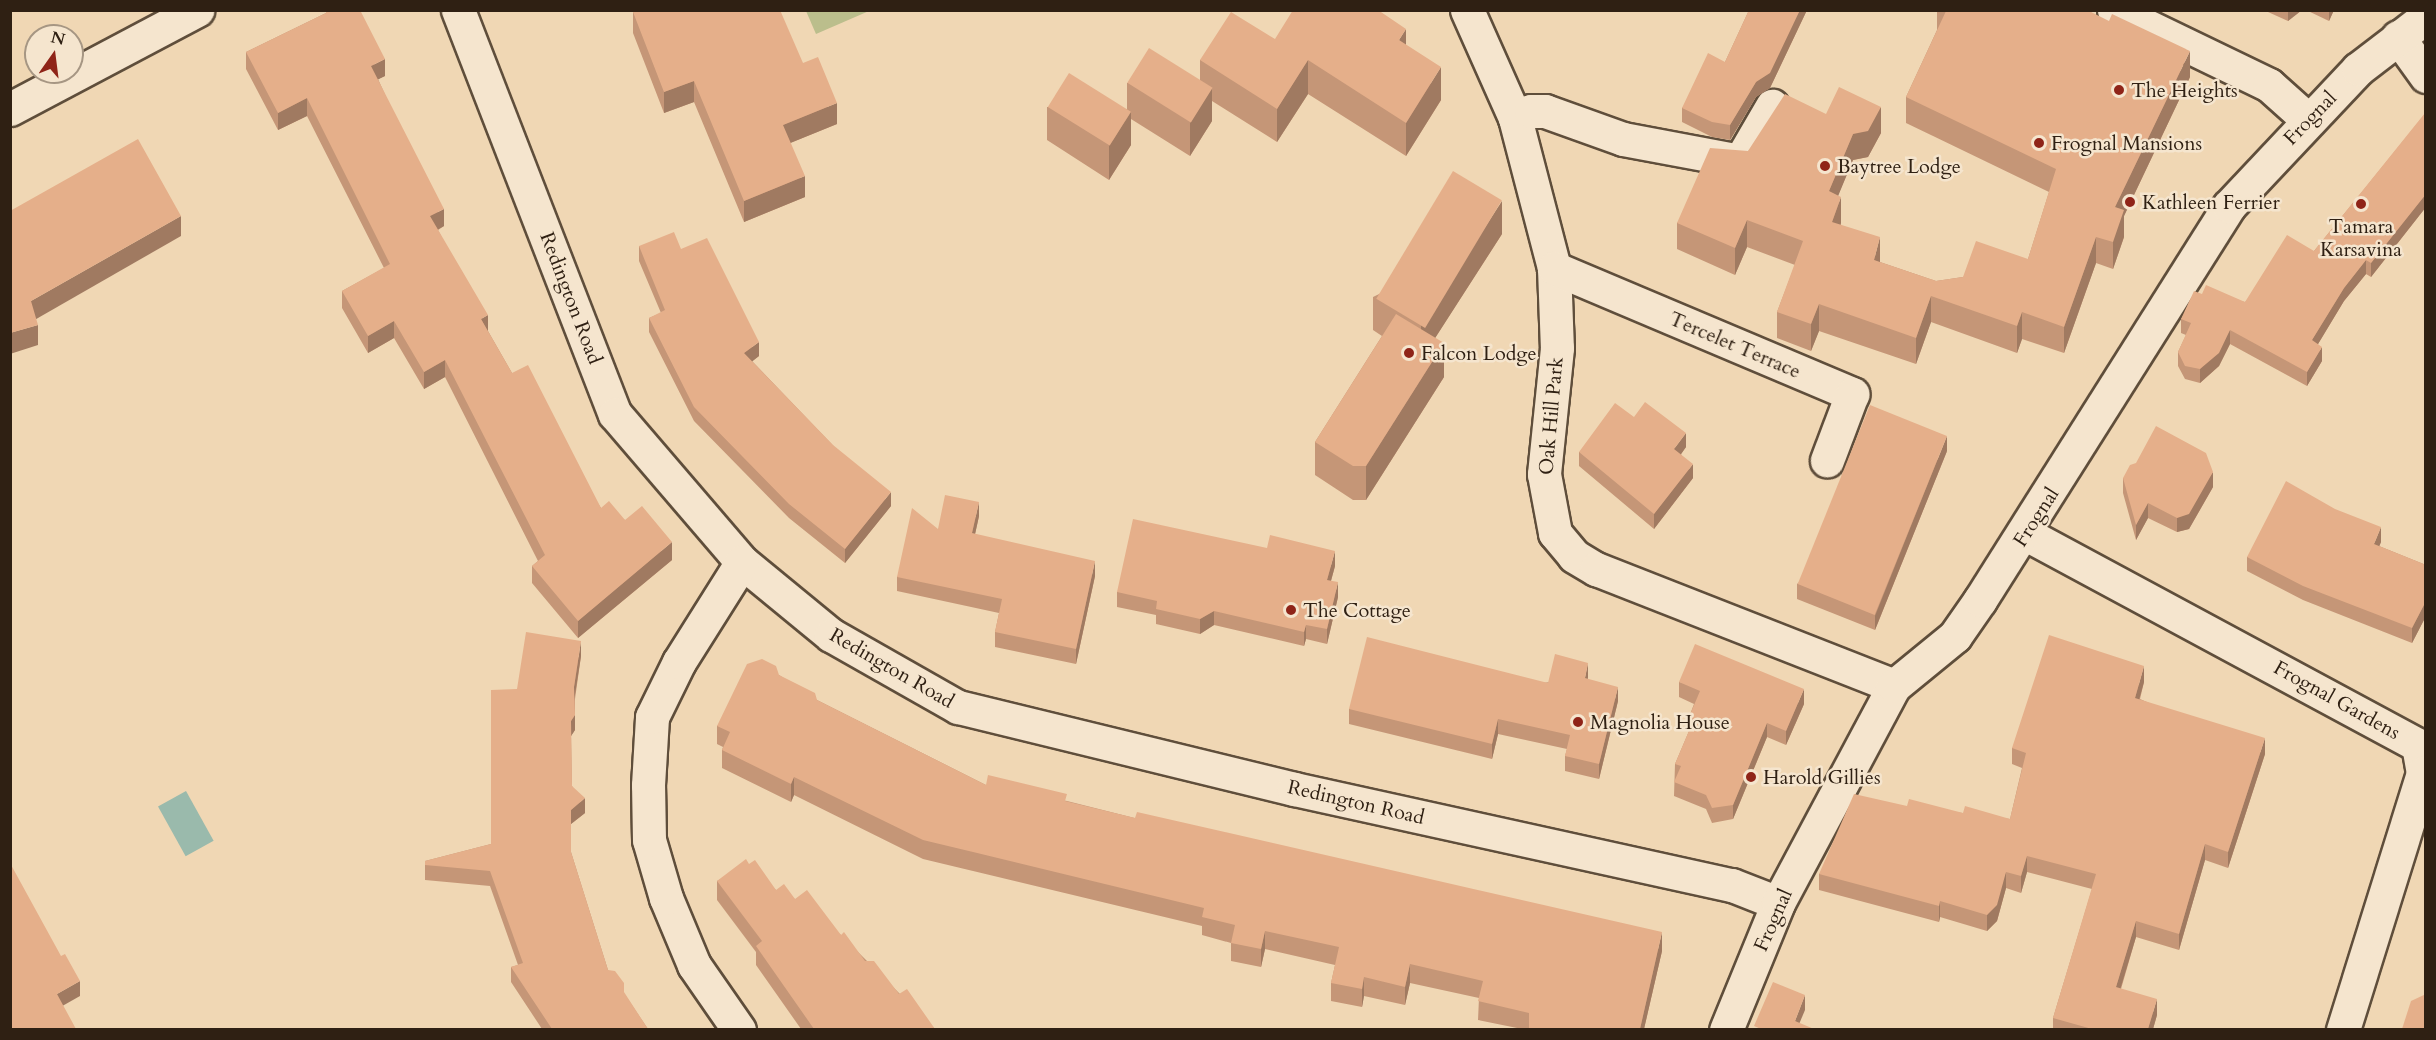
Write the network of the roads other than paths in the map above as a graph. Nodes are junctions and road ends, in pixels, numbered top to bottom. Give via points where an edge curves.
1 (197, 10) edge
2 (458, 10) edge
3 (1467, 10) edge
4 (2114, 10) edge
5 (2426, 17) edge
6 (2398, 37) junction
7 (2426, 76) edge
8 (1772, 106) dead end
9 (10, 108) edge
10 (1515, 118) junction
11 (2307, 119) junction
12 (1554, 268) junction
13 (1827, 460) dead end
14 (2026, 534) junction
15 (742, 562) junction
16 (1894, 686) junction
17 (1778, 903) junction
18 (739, 1029) edge
19 (1726, 1029) edge
20 (2343, 1029) edge

1 - 9 street
2 - 15 street, Redington Road via 615,414
3 - 10 street, Oak Hill Park
4 - 11 street via 2269,84
5 - 6 street, Frognal
6 - 7 street
6 - 11 street, Frognal via 2358,69
8 - 10 street via 1740,161 1623,139 1545,111 1531,111
10 - 12 street, Oak Hill Park
11 - 14 street, Frognal via 2229,206
12 - 13 street, Tercelet Terrace via 1852,394
12 - 16 street, Oak Hill Park via 1557,348 1544,474 1555,532 1574,556 1596,569
14 - 16 street, Frognal via 1955,636
14 - 20 street, Frognal Gardens via 2298,677 2418,745 2423,773
15 - 17 street, Redington Road via 831,635 958,707 1294,789 1732,885
15 - 18 street via 679,662 652,717 648,785 649,840 666,898 694,965
16 - 17 street, Frognal
17 - 19 street, Frognal

